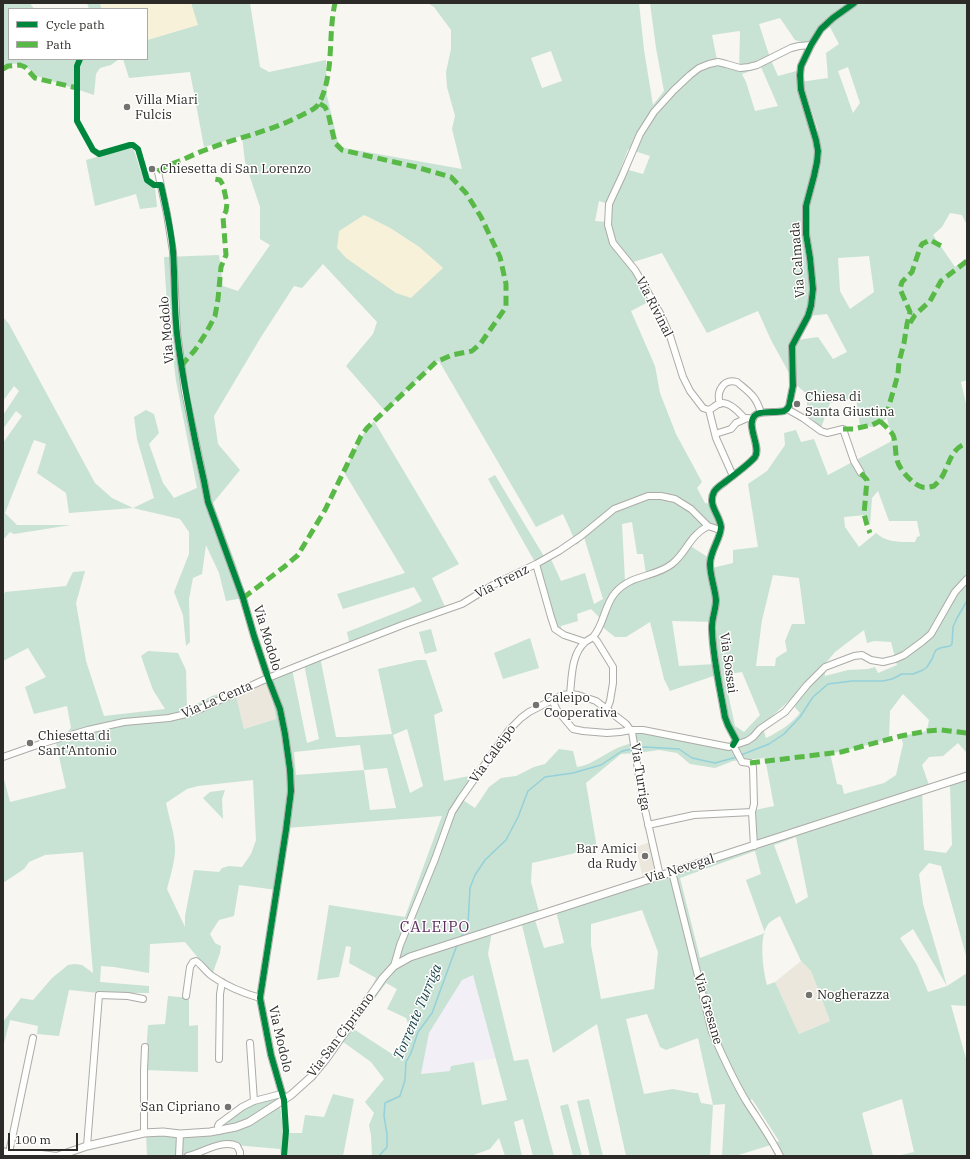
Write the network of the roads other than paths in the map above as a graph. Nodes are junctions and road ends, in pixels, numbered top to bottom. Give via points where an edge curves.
1 (854, 3) edge
2 (811, 44) junction
3 (158, 172) dead end
4 (720, 404) junction
5 (787, 409) junction
6 (709, 410) junction
7 (761, 413) junction
8 (745, 419) junction
9 (753, 419) junction
10 (715, 434) junction
11 (861, 473) dead end
12 (732, 476) junction
13 (708, 526) junction
14 (720, 530) junction
15 (536, 564) junction
16 (967, 579) edge
17 (593, 637) junction
18 (586, 642) junction
19 (268, 678) junction
20 (570, 694) junction
21 (552, 700) junction
22 (607, 709) junction
23 (631, 730) junction
24 (734, 748) junction
25 (3, 757) edge
26 (967, 776) edge
27 (752, 812) junction
28 (648, 825) junction
29 (754, 846) junction
30 (672, 872) junction
31 (660, 876) junction
32 (394, 966) junction
33 (222, 982) junction
34 (186, 996) dead end
35 (260, 998) junction
36 (142, 999) dead end
37 (33, 1038) dead end
38 (250, 1043) dead end
39 (145, 1047) dead end
40 (219, 1059) dead end
41 (282, 1097) junction
42 (254, 1101) junction
43 (219, 1131) junction
44 (144, 1133) junction
45 (180, 1134) junction
46 (88, 1146) junction
47 (6, 1153) edge
48 (58, 1156) edge
49 (179, 1156) edge
50 (188, 1156) edge
51 (240, 1156) edge
52 (780, 1156) edge

1 - 2 street, Via Calmada via 821,29
2 - 5 street, Via Calmada via 801,66 800,75 801,90 818,151 806,206 806,234 813,289 808,316 792,346 792,393
2 - 6 street, Via Rivinal via 791,48 757,65 740,68 718,62 699,68 690,75 654,112 640,134 609,204 608,225 613,243 635,270 663,319 690,391 703,408
3 - 19 street, Via Modolo via 172,247 177,332 184,386 205,492
4 - 6 street
4 - 7 street via 718,396 721,388 734,381 754,396
4 - 8 street via 731,407
5 - 7 street via 781,412
5 - 11 street via 821,431 827,433 843,430
6 - 10 street
7 - 9 street
8 - 9 street
8 - 10 street via 731,429
9 - 12 street via 756,454
10 - 12 street
12 - 14 street via 715,490 712,498
13 - 14 street, Via Trenz
13 - 15 street, Via Trenz via 678,501 666,496 648,496 614,509 581,536
13 - 17 street via 696,534 672,564 624,584 612,596
14 - 24 street, Via Sossai via 710,559 716,604 712,630 725,717 735,739
15 - 18 street via 555,629 564,635
15 - 19 street, Via Trenz via 462,604 398,626
16 - 24 street via 955,592 931,634 904,655 883,662 862,655 854,656 825,666 785,712
17 - 18 street
17 - 22 street via 613,667 613,682
18 - 20 street via 575,657
19 - 25 street, Via La Centa via 186,714 124,722 88,730
19 - 35 street, Via Modolo via 280,709 291,791
20 - 21 street, Via Caleipo
20 - 22 street via 596,701
21 - 23 street via 573,728 607,733
21 - 32 street, Via Caleipo via 520,718 509,730 452,812
22 - 23 street
23 - 24 street via 643,730
23 - 28 street, Via Turriga
24 - 27 street via 740,760 750,763 753,767
26 - 29 main road, Via Nevegal
27 - 28 street, Via Turriga via 694,815
27 - 29 street
28 - 31 street, Via Turriga
29 - 30 main road, Via Nevegal
30 - 31 main road, Via Nevegal
30 - 52 street, Via Gresane via 712,1032 722,1057
31 - 32 main road, Via Nevegal via 410,957
32 - 41 main road, Via San Cipriano via 316,1071 298,1089
33 - 34 street, Via Modolo via 194,961 190,967
33 - 35 street, Via Modolo
33 - 40 street
35 - 41 street, Via Modolo via 267,1040
36 - 46 street via 99,995
37 - 47 street, Via San Cipriano
38 - 42 street
39 - 44 street
41 - 42 street, Via San Cipriano
41 - 43 main road, Via San Cipriano via 249,1122
42 - 43 street, Via San Cipriano via 242,1106 219,1124
43 - 45 main road, Via San Cipriano
44 - 45 main road, Via San Cipriano
44 - 46 main road, Via San Cipriano
45 - 49 street
46 - 48 main road, Via San Cipriano
47 - 48 street, Via San Cipriano
50 - 51 street via 214,1146 230,1144 238,1148

